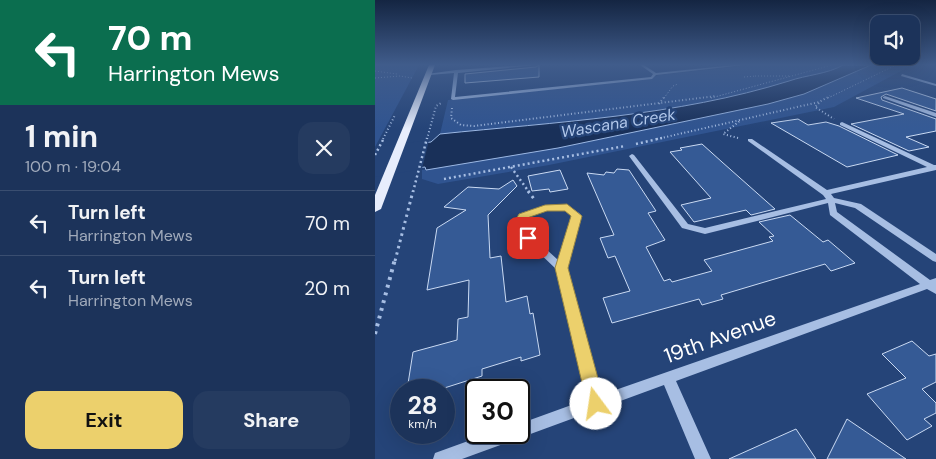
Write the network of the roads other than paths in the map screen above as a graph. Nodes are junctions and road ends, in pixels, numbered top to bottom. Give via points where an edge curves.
1 (424, 86) edge
2 (454, 86) edge
3 (572, 86) edge
4 (885, 97) dead end
5 (936, 116) edge
6 (842, 124) road end
7 (750, 140) road end
8 (632, 156) dead end
9 (935, 167) edge
10 (828, 197) junction
11 (375, 209) edge
12 (936, 258) edge
13 (561, 268) junction
14 (934, 285) edge
15 (668, 378) junction
16 (596, 404) junction
17 (530, 427) edge
18 (482, 444) edge
19 (441, 459) edge
20 (703, 459) edge

1 - 11 main road
2 - 3 street via 453,99
4 - 5 street
6 - 9 street
7 - 10 street
8 - 10 street via 685,226 705,231
9 - 10 street
10 - 12 street via 858,206
10 - 14 street via 833,213
13 - 13 street via 577,216 567,208 541,210 522,216 517,228
13 - 16 street
14 - 15 street, 19th Avenue
15 - 16 street, 19th Avenue
15 - 20 street
16 - 17 street, 19th Avenue
18 - 19 street

